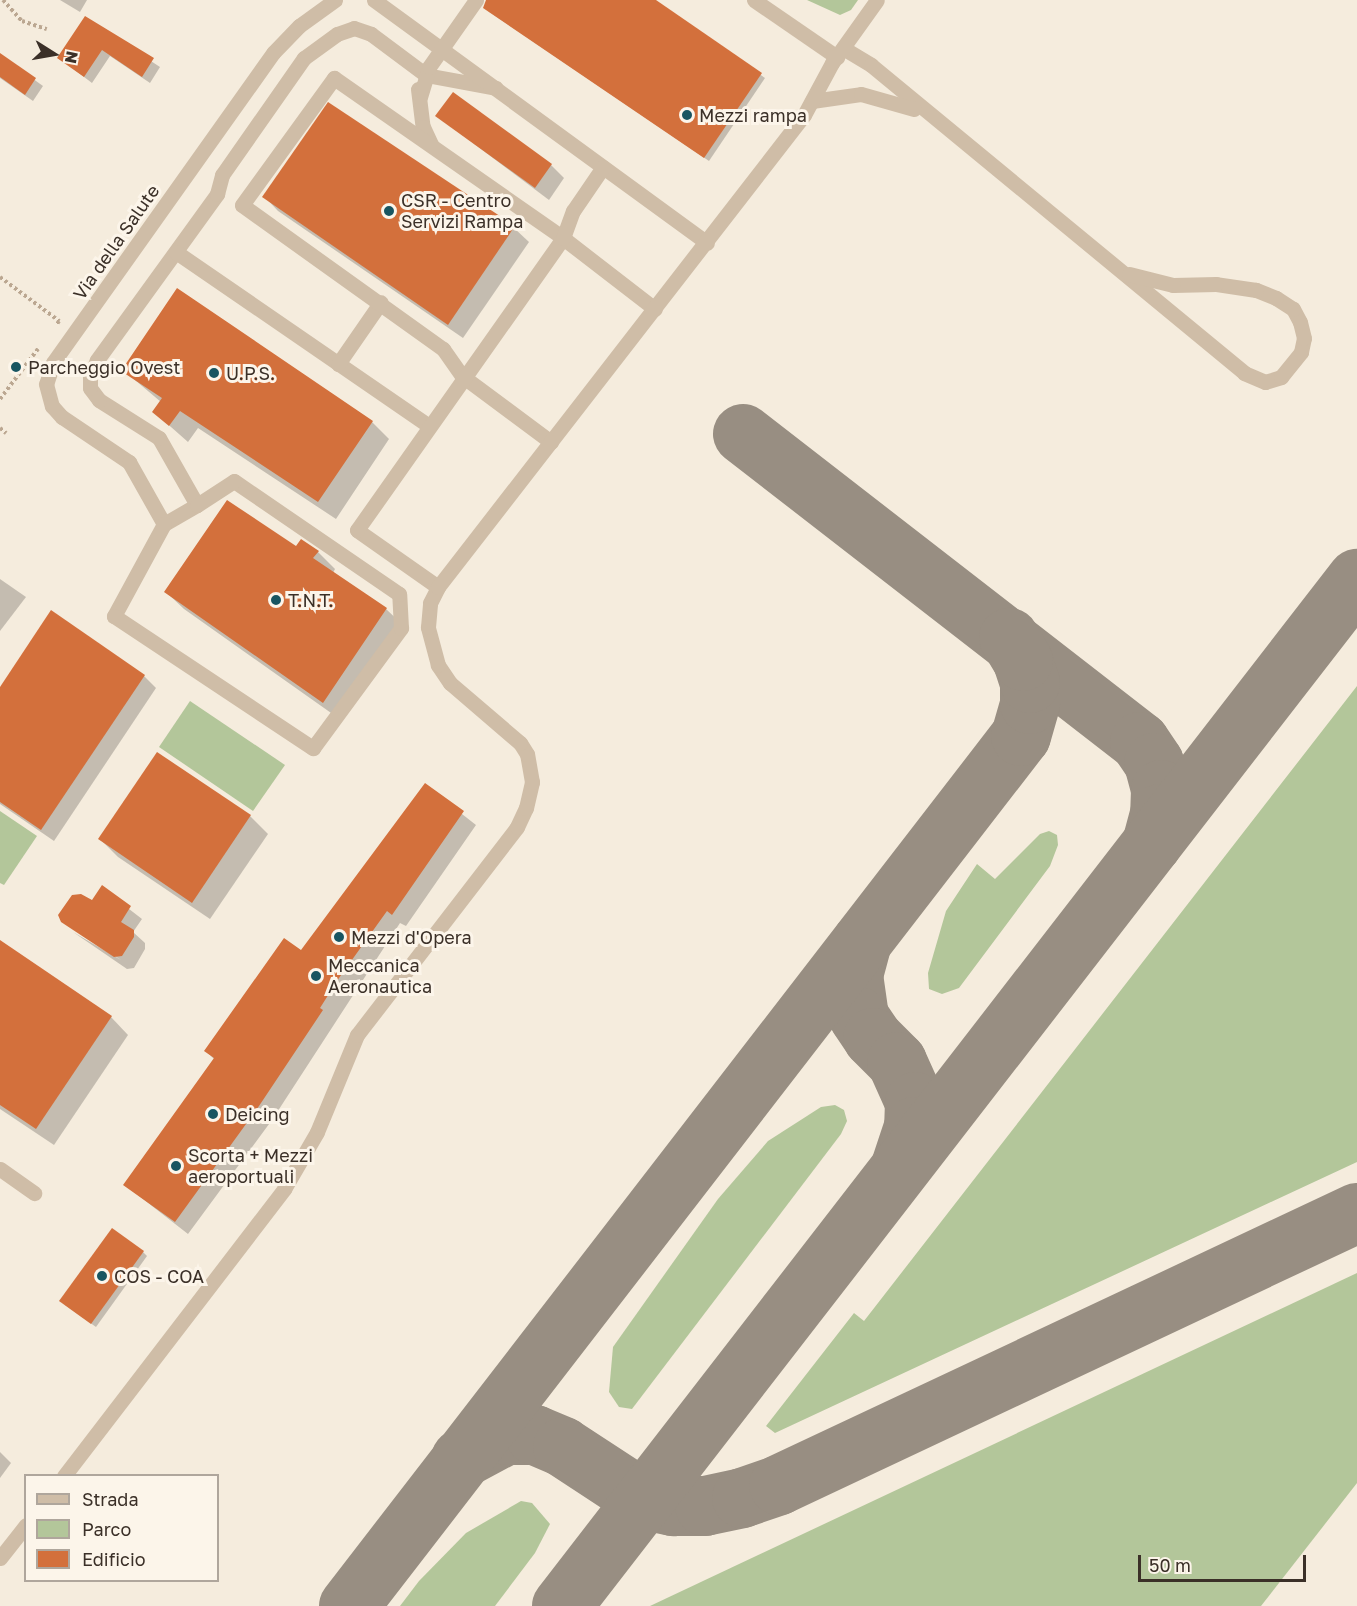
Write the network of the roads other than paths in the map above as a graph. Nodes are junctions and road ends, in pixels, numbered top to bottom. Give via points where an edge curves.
1 (335, 0) edge
2 (374, 0) edge
3 (476, 0) edge
4 (754, 0) edge
5 (877, 0) edge
6 (442, 49) junction
7 (840, 52) junction
8 (405, 59) junction
9 (426, 75) junction
10 (496, 88) junction
11 (420, 97) junction
12 (812, 101) junction
13 (937, 123) junction
14 (431, 144) junction
15 (603, 167) junction
16 (563, 238) junction
17 (706, 243) junction
18 (176, 252) junction
19 (1128, 274) junction
20 (381, 302) junction
21 (655, 309) junction
22 (338, 364) junction
23 (462, 376) junction
24 (428, 425) junction
25 (551, 442) junction
26 (197, 505) junction
27 (164, 524) junction
28 (438, 587) junction
29 (0, 1169) edge
30 (34, 1192) dead end
31 (66, 1474) edge
32 (24, 1528) edge
33 (0, 1558) edge

1 - 27 street, Via della Salute via 299,26 273,53 53,363 46,384 52,406 129,462
2 - 6 street
3 - 6 street
4 - 7 street
5 - 7 street
6 - 9 street
6 - 10 street
7 - 12 street
7 - 13 street via 871,65
8 - 9 street
8 - 11 street
8 - 18 street via 371,34 354,28 337,34 304,58 222,175 218,195
9 - 10 street
9 - 11 street
10 - 15 street
11 - 14 street via 423,128
12 - 13 street via 861,94 891,100
12 - 17 street
13 - 19 street
14 - 16 street
14 - 20 street via 334,78 242,206
15 - 16 street via 573,211
15 - 17 street
16 - 21 street
16 - 23 street
17 - 21 street
18 - 22 street
18 - 26 street via 97,360 90,388 99,400 159,438
19 - 19 street via 1244,373 1265,382 1281,377 1301,352 1304,338 1300,322 1293,309 1276,298 1246,288 1173,285
20 - 22 street
20 - 23 street via 443,349
21 - 25 street
22 - 24 street
23 - 24 street
23 - 25 street
24 - 28 street via 357,530
25 - 28 street
26 - 27 street
26 - 27 street via 234,481 399,594 401,628 313,748 114,616
28 - 31 street via 430,603 428,627 438,665 450,683 520,743 527,754 532,782 526,808 517,827 357,1035 317,1132 284,1189
29 - 30 street
32 - 33 street

